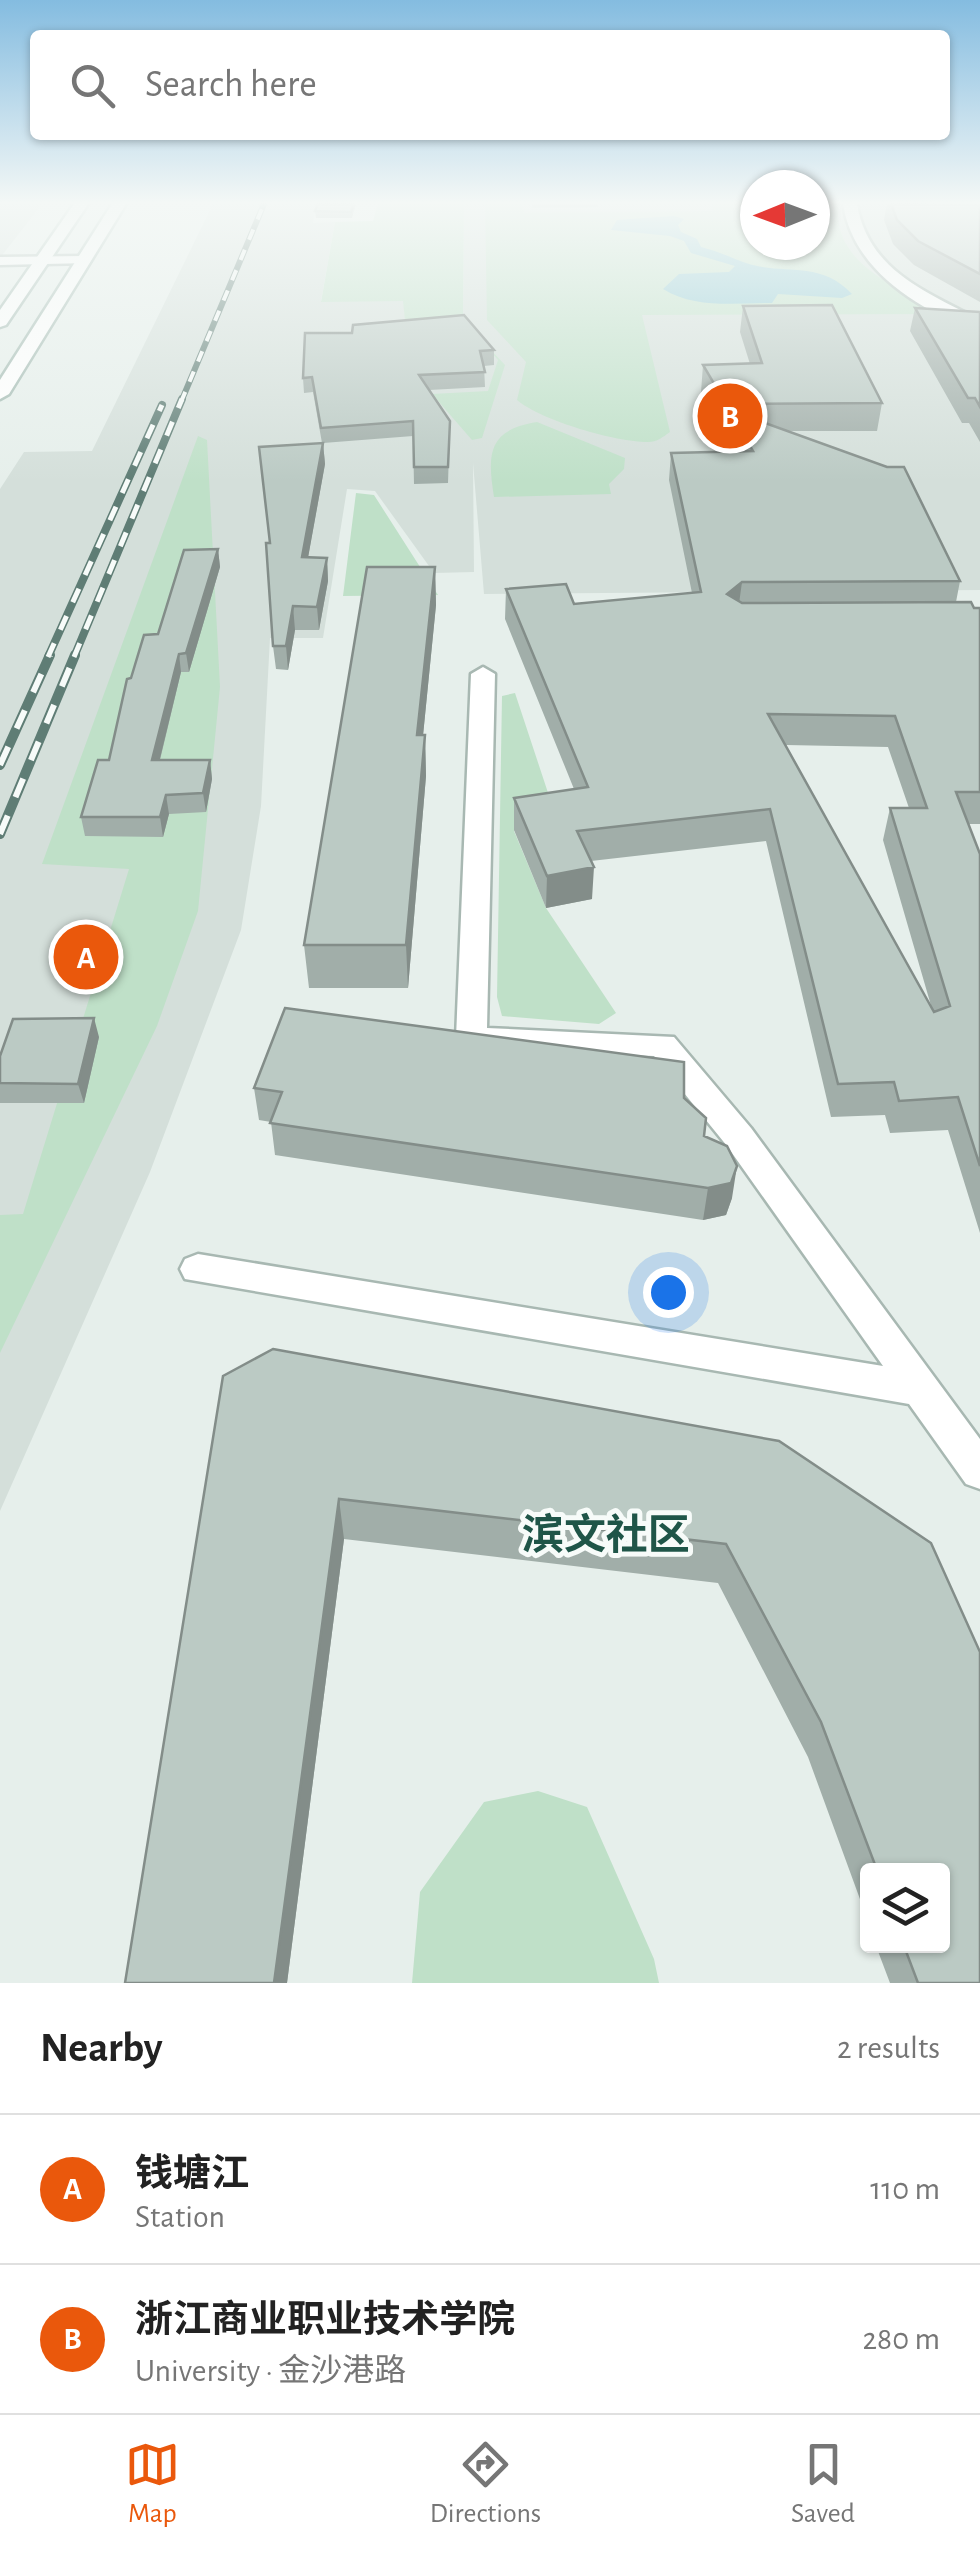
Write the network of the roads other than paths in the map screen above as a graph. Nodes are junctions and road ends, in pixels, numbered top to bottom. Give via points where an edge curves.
1 (18, 297) edge
2 (61, 297) edge
3 (930, 297) edge
4 (0, 322) edge
5 (980, 326) edge
6 (0, 394) edge
7 (483, 674) dead end
8 (198, 1270) dead end
9 (920, 1388) junction
10 (980, 1471) edge

1 - 4 street
2 - 6 street
3 - 5 street
7 - 9 street via 471,1038 663,1045 739,1138
8 - 9 street
9 - 10 street

